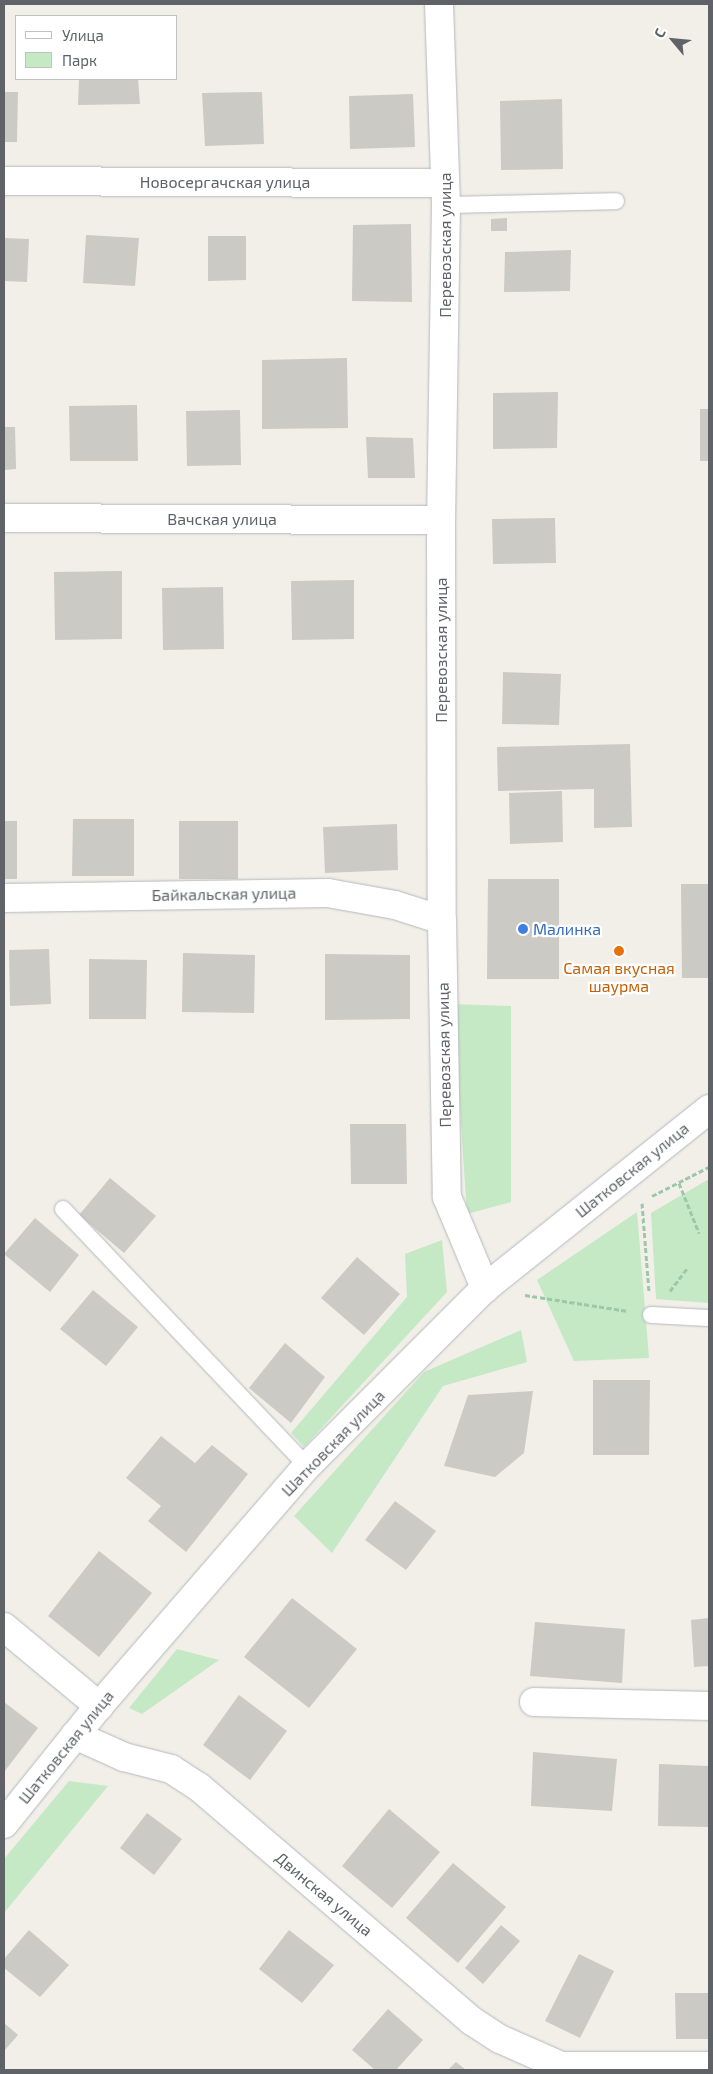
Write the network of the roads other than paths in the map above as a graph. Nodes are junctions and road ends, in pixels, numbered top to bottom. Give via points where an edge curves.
1 (439, 4) edge
2 (4, 181) edge
3 (446, 194) junction
4 (616, 200) dead end
5 (4, 518) edge
6 (441, 520) junction
7 (4, 898) edge
8 (442, 920) junction
9 (709, 1109) edge
10 (62, 1209) dead end
11 (485, 1288) junction
12 (651, 1314) road end
13 (709, 1318) edge
14 (307, 1466) junction
15 (4, 1626) edge
16 (534, 1702) dead end
17 (99, 1706) junction
18 (709, 1706) edge
19 (75, 1735) junction
20 (4, 1824) edge
21 (709, 2066) edge
22 (561, 2068) edge

1 - 3 street, Перевозская улица
2 - 3 street, Новосергачская улица
3 - 4 lane
3 - 6 street, Перевозская улица
5 - 6 street, Вачская улица
6 - 8 street, Перевозская улица
7 - 8 street, Байкальская улица via 328,893 395,905
8 - 11 street, Перевозская улица via 446,1197
9 - 11 street, Шатковская улица
10 - 14 lane
11 - 14 street, Шатковская улица
12 - 13 lane
14 - 17 street, Шатковская улица
15 - 17 street
16 - 18 street
17 - 19 street, Шатковская улица
19 - 20 street, Шатковская улица
19 - 22 street, Двинская улица via 124,1757 171,1769 192,1783 472,2021 500,2039
21 - 22 street

